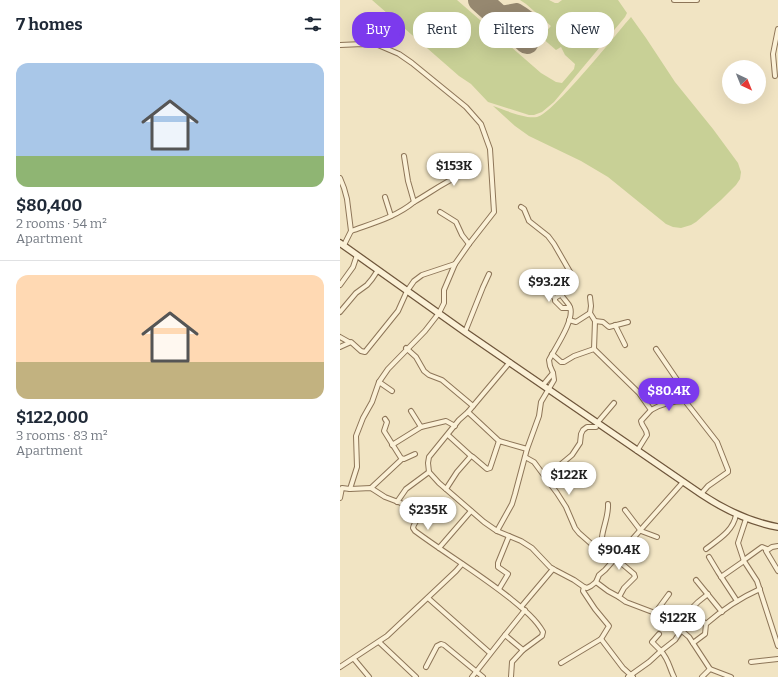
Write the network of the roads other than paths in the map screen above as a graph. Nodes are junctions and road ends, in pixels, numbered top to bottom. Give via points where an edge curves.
1 (674, 0) edge
2 (682, 0) edge
3 (697, 0) edge
4 (778, 29) edge
5 (340, 45) edge
6 (775, 76) dead end
7 (404, 156) dead end
8 (461, 175) dead end
9 (340, 178) edge
10 (385, 197) dead end
11 (414, 202) junction
12 (521, 207) dead end
13 (440, 212) dead end
14 (391, 216) junction
15 (351, 231) junction
16 (342, 244) edge
17 (469, 244) junction
18 (357, 255) junction
19 (456, 264) junction
20 (378, 270) junction
21 (489, 274) dead end
22 (340, 285) edge
23 (543, 287) dead end
24 (407, 291) junction
25 (560, 296) junction
26 (590, 297) dead end
27 (555, 298) junction
28 (570, 308) junction
29 (340, 312) edge
30 (440, 313) junction
31 (590, 313) junction
32 (570, 320) junction
33 (595, 321) junction
34 (628, 322) dead end
35 (615, 325) junction
36 (466, 332) junction
37 (340, 337) edge
38 (349, 342) junction
39 (625, 345) dead end
40 (340, 347) edge
41 (406, 348) junction
42 (594, 349) junction
43 (656, 349) dead end
44 (552, 354) junction
45 (510, 362) junction
46 (553, 373) junction
47 (380, 382) junction
48 (543, 386) junction
49 (549, 389) junction
50 (392, 391) dead end
51 (685, 401) junction
52 (614, 403) dead end
53 (473, 406) junction
54 (651, 410) junction
55 (411, 411) dead end
56 (468, 412) junction
57 (589, 417) junction
58 (385, 418) dead end
59 (598, 423) junction
60 (421, 426) junction
61 (454, 426) junction
62 (448, 435) junction
63 (499, 441) junction
64 (392, 445) junction
65 (527, 449) junction
66 (637, 451) junction
67 (414, 454) dead end
68 (471, 456) junction
69 (525, 457) junction
70 (402, 459) junction
71 (554, 470) dead end
72 (429, 472) junction
73 (683, 482) junction
74 (341, 488) edge
75 (371, 488) junction
76 (350, 489) junction
77 (446, 489) junction
78 (701, 494) junction
79 (340, 498) edge
80 (397, 502) junction
81 (608, 504) dead end
82 (625, 510) dead end
83 (471, 511) junction
84 (736, 514) junction
85 (746, 519) junction
86 (778, 526) edge
87 (497, 531) junction
88 (641, 531) junction
89 (509, 536) junction
90 (657, 537) dead end
91 (778, 546) edge
92 (439, 548) junction
93 (706, 549) dead end
94 (767, 549) junction
95 (604, 550) junction
96 (709, 557) dead end
97 (616, 559) junction
98 (744, 560) junction
99 (462, 564) junction
100 (553, 569) junction
101 (778, 570) edge
102 (721, 577) junction
103 (696, 580) dead end
104 (596, 582) junction
105 (584, 587) junction
106 (499, 589) junction
107 (760, 589) junction
108 (669, 594) dead end
109 (708, 594) junction
110 (619, 597) junction
111 (428, 598) junction
112 (737, 601) junction
113 (520, 607) junction
114 (524, 610) junction
115 (690, 610) junction
116 (722, 612) junction
117 (655, 613) junction
118 (706, 624) junction
119 (674, 625) junction
120 (681, 631) junction
121 (659, 634) dead end
122 (505, 636) junction
123 (601, 639) junction
124 (379, 642) junction
125 (693, 643) junction
126 (778, 646) edge
127 (523, 650) junction
128 (661, 651) junction
129 (490, 653) junction
130 (354, 659) junction
131 (778, 659) edge
132 (561, 662) dead end
133 (751, 662) dead end
134 (426, 667) dead end
135 (340, 668) edge
136 (710, 669) junction
137 (411, 672) junction
138 (476, 672) junction
139 (631, 676) edge
140 (369, 677) edge
141 (408, 677) edge
142 (416, 677) edge
143 (472, 677) edge
144 (483, 677) edge
145 (511, 677) edge
146 (674, 677) edge
147 (702, 677) edge
148 (731, 677) edge

1 - 2 street
2 - 3 street
4 - 6 street via 773,54
5 - 17 street via 378,45 399,54 466,107 484,130 491,154 494,212
7 - 11 street
8 - 11 street
9 - 15 street via 347,199
10 - 14 street
11 - 14 street
12 - 25 street via 529,221 548,236 572,273 572,279
13 - 17 street via 456,222
14 - 15 street
15 - 16 street
16 - 18 main road
17 - 19 street
18 - 20 main road
18 - 22 street via 353,267
19 - 24 street via 422,275
19 - 30 street via 444,290 444,303
20 - 24 main road
20 - 29 street via 370,282 356,293
21 - 36 street
23 - 27 street
24 - 30 main road
24 - 38 street via 398,310 365,352
25 - 27 street
25 - 28 street
26 - 31 street
27 - 28 street via 562,308
28 - 32 street
30 - 36 main road
30 - 41 street
31 - 32 street via 576,322
31 - 33 street
32 - 44 street
33 - 35 street via 603,322 608,327
33 - 42 street
34 - 35 street
35 - 39 street
36 - 45 main road
37 - 38 street
38 - 40 street
41 - 47 street
41 - 53 street via 416,357 424,371 442,380
42 - 44 street via 564,362
42 - 54 street via 639,393
43 - 51 street via 684,390
44 - 46 street via 549,360
45 - 48 main road
45 - 53 street
46 - 48 street
46 - 49 street via 554,380
47 - 50 street
47 - 76 street via 356,436 357,467
48 - 49 main road
49 - 57 main road
49 - 65 street via 541,402 540,416
51 - 54 street via 660,404
51 - 78 street via 717,442 728,470
52 - 59 street
53 - 56 street
54 - 66 street via 641,421 647,435
55 - 60 street
56 - 61 street
56 - 63 street
57 - 59 main road
57 - 71 street via 596,427 587,427 583,430 580,443 572,455
58 - 64 street via 387,422 384,431
59 - 66 main road
60 - 61 street via 446,421
60 - 64 street
61 - 62 street
62 - 68 street
62 - 72 street via 429,457
63 - 65 street
63 - 68 street via 490,468 486,469
64 - 70 street
65 - 69 street
66 - 73 main road
67 - 70 street
68 - 77 street
69 - 87 street via 512,504
69 - 95 street via 534,462 557,493 579,533 596,548
70 - 75 street
72 - 77 street
72 - 80 street via 406,489
73 - 78 main road
73 - 88 street
74 - 76 street
74 - 79 street
75 - 76 street
75 - 80 street
77 - 83 street
78 - 84 main road
80 - 92 street via 422,511 414,524 414,531
81 - 95 street via 602,534
82 - 88 street
83 - 87 street
83 - 92 street
84 - 85 main road
84 - 93 street via 734,523 725,535
85 - 86 main road
85 - 98 street via 738,543
87 - 89 street
88 - 90 street
88 - 97 street
89 - 100 street via 521,540 532,548
89 - 106 street via 498,563 498,567 508,574
91 - 94 street
92 - 99 street
94 - 98 street via 762,547
94 - 101 street
95 - 97 street
96 - 102 street
97 - 104 street via 599,575
97 - 110 street via 635,577
98 - 102 street
98 - 107 street
99 - 106 street
99 - 111 street
100 - 105 street
100 - 113 street
102 - 112 street
103 - 109 street
104 - 105 street
104 - 110 street
105 - 123 street via 583,592 609,626
106 - 113 street
107 - 112 street
107 - 126 street
108 - 117 street
109 - 115 street
109 - 116 street
110 - 117 street
111 - 124 street
111 - 129 street
112 - 116 street
113 - 114 street
114 - 122 street
114 - 127 street via 543,632 538,640
115 - 118 street
115 - 119 street
116 - 118 street
117 - 119 street
118 - 125 street via 706,634
119 - 120 street
120 - 125 street
120 - 128 street via 675,640
121 - 128 street via 652,642
122 - 127 street
122 - 129 street
123 - 132 street
123 - 139 street
124 - 130 street
124 - 137 street
125 - 136 street
127 - 145 street via 512,662
128 - 139 street
128 - 146 street via 668,660
129 - 138 street
130 - 135 street
130 - 140 street
131 - 133 street
134 - 138 street via 437,646 441,644
136 - 147 street
136 - 148 street
137 - 141 street
137 - 142 street
138 - 143 street
138 - 144 street

